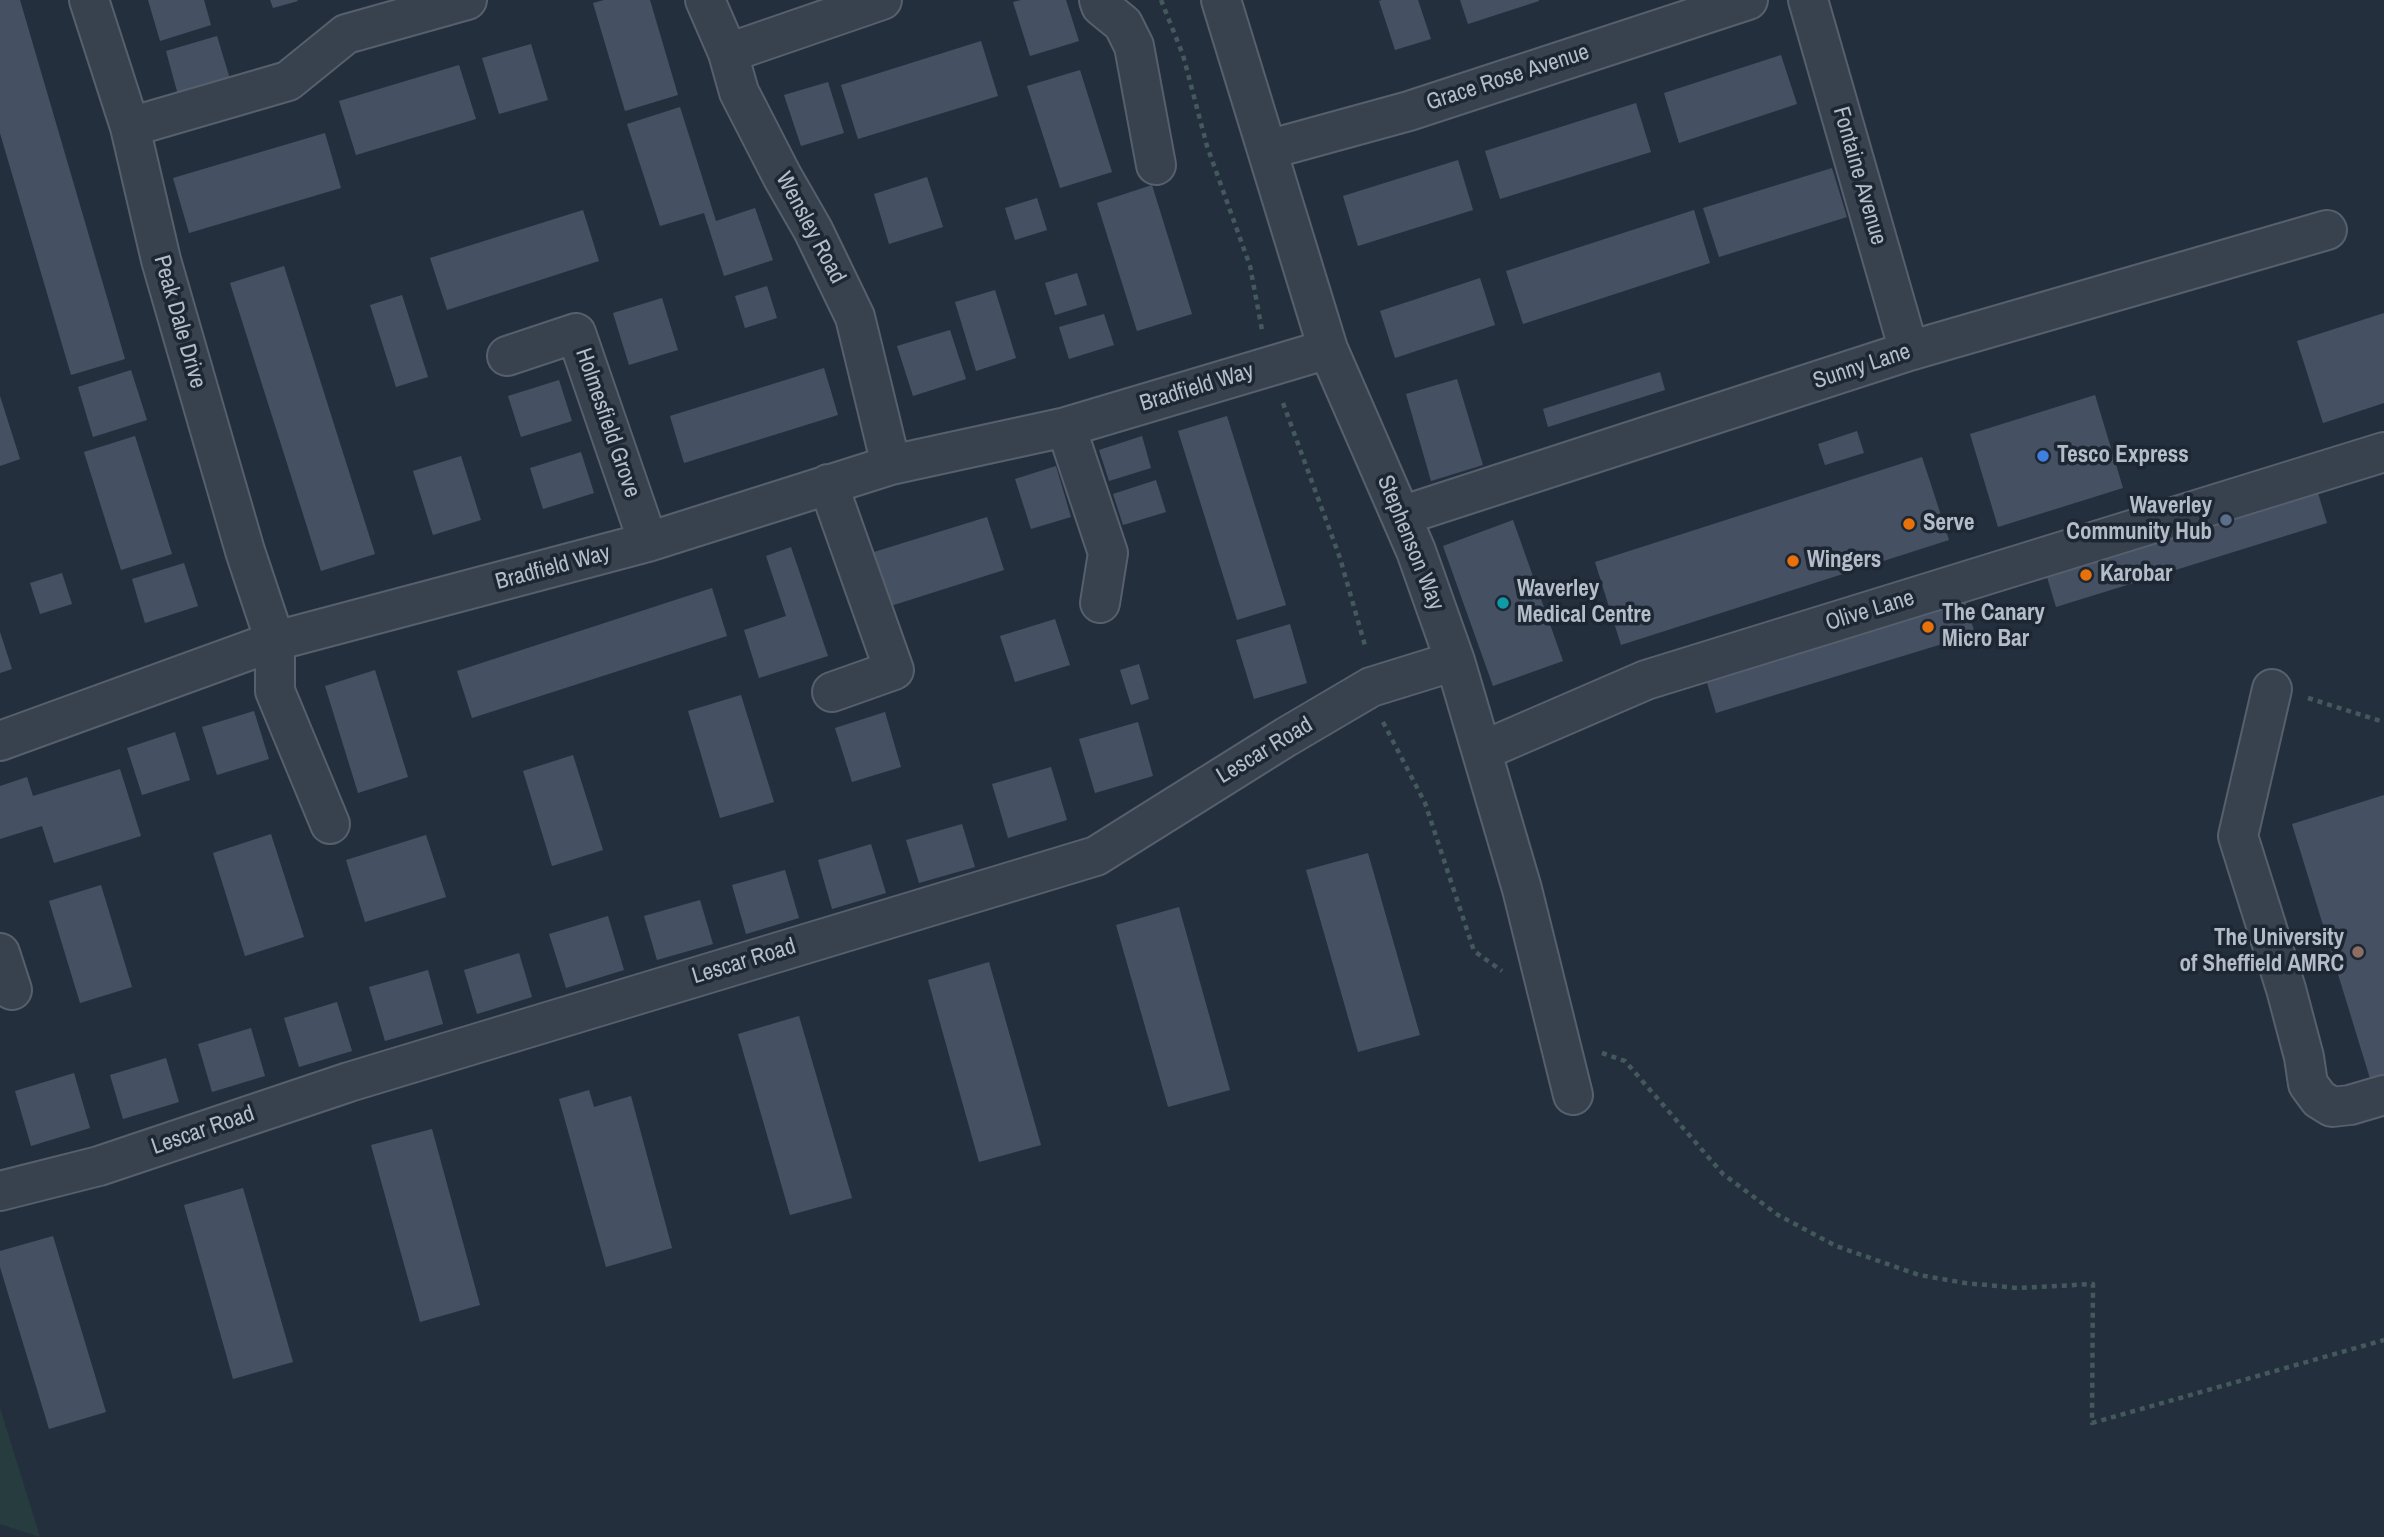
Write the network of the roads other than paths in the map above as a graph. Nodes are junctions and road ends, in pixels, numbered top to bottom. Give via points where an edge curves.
1 (89, 0) edge
2 (467, 0) edge
3 (705, 0) edge
4 (882, 0) edge
5 (1099, 0) edge
6 (1221, 0) edge
7 (1748, 0) edge
8 (1808, 0) edge
9 (728, 53) junction
10 (130, 127) junction
11 (1267, 150) junction
12 (1156, 165) dead end
13 (2327, 230) dead end
14 (1328, 349) junction
15 (1909, 351) junction
16 (506, 356) dead end
17 (1066, 427) junction
18 (2384, 452) edge
19 (891, 465) junction
20 (828, 484) junction
21 (1401, 516) junction
22 (648, 542) junction
23 (1100, 603) dead end
24 (275, 641) junction
25 (1455, 661) junction
26 (832, 692) dead end
27 (2285, 692) road end
28 (0, 741) edge
29 (1482, 751) junction
30 (330, 824) dead end
31 (0, 953) edge
32 (12, 990) dead end
33 (1573, 1095) dead end
34 (2384, 1095) edge
35 (0, 1191) edge

1 - 10 street, Peak Dale Drive
2 - 10 street via 346,34 288,81
3 - 9 street, Wensley Road
4 - 9 street
5 - 12 street via 1123,24 1134,46
6 - 11 street, Stephenson Way
7 - 11 street, Grace Rose Avenue via 1409,111
8 - 15 street, Fontaine Avenue
9 - 19 street, Wensley Road via 739,92 855,317
10 - 24 street, Peak Dale Drive via 161,260
11 - 14 street, Stephenson Way
13 - 15 street, Sunny Lane
14 - 17 street, Bradfield Way
14 - 21 street, Stephenson Way
15 - 21 street, Sunny Lane
16 - 22 street, Holmesfield Grove via 576,333
17 - 19 street, Bradfield Way
17 - 23 street via 1108,552
18 - 29 street, Olive Lane via 1646,680
19 - 20 street, Bradfield Way
20 - 22 street, Bradfield Way
20 - 26 street via 894,670
21 - 25 street, Stephenson Way
22 - 24 street, Bradfield Way
24 - 28 street, Bradfield Way
24 - 30 street via 275,691
25 - 29 street, Stephenson Way
25 - 35 street, Lescar Road via 1371,687 1096,856 349,1082 100,1166
27 - 34 street via 2238,836 2286,989 2308,1084 2332,1107
29 - 33 street, Stephenson Way
31 - 32 street

